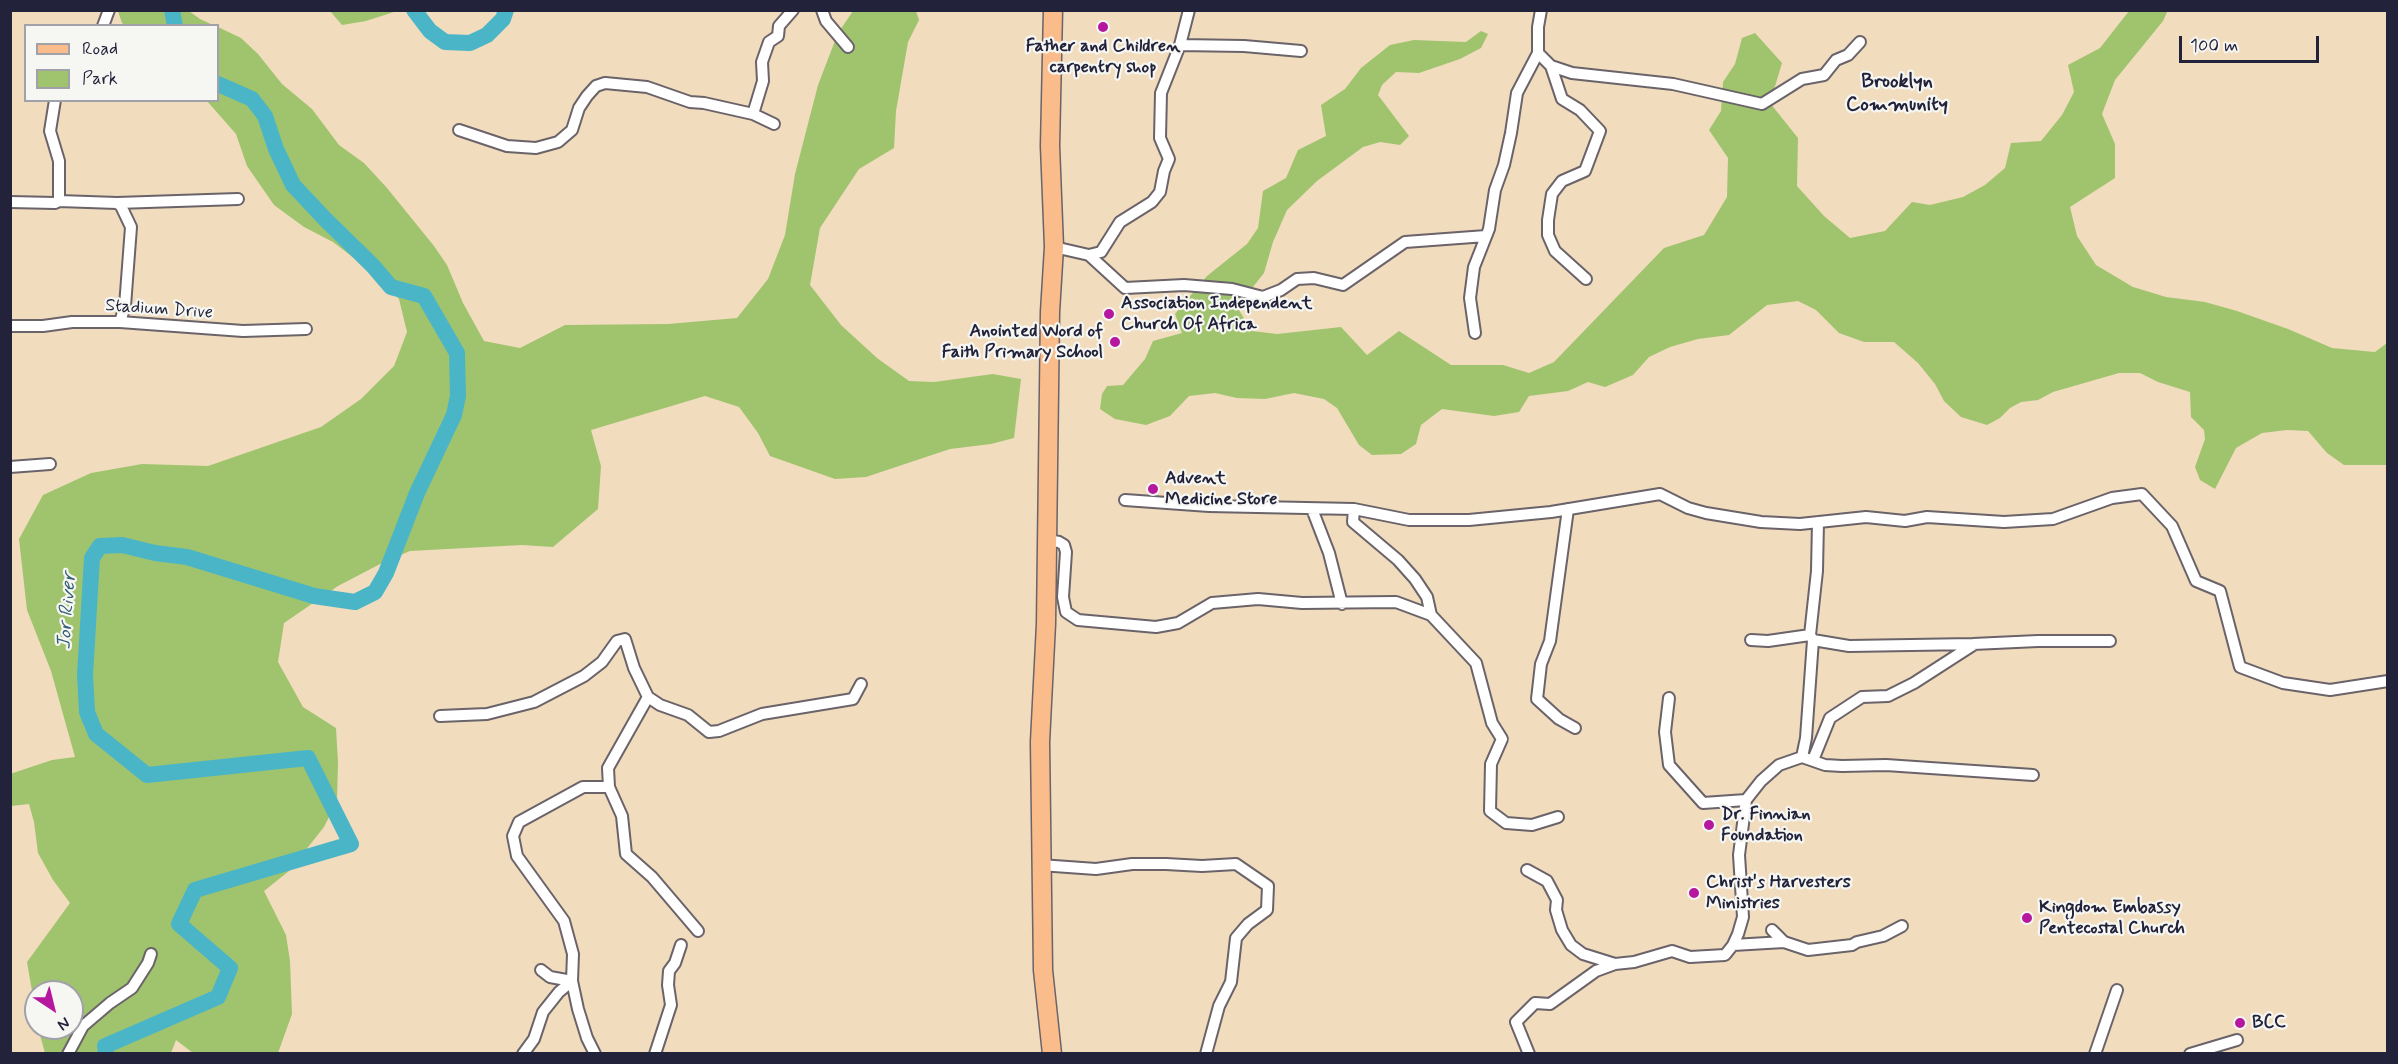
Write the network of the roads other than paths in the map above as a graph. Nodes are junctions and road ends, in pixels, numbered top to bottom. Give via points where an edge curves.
1 (793, 10) edge
2 (822, 10) edge
3 (1053, 10) edge
4 (1189, 10) edge
5 (1541, 10) edge
6 (1860, 42) dead end
7 (1180, 45) junction
8 (848, 47) dead end
9 (1301, 51) dead end
10 (1538, 53) junction
11 (1551, 66) junction
12 (55, 102) edge
13 (753, 114) junction
14 (774, 124) dead end
15 (459, 130) dead end
16 (238, 199) dead end
17 (59, 201) junction
18 (10, 202) edge
19 (117, 203) junction
20 (1486, 236) junction
21 (1054, 247) junction
22 (1089, 255) junction
23 (1586, 279) dead end
24 (120, 322) junction
25 (10, 326) edge
26 (306, 329) dead end
27 (1475, 333) dead end
28 (50, 464) dead end
29 (10, 467) edge
30 (1125, 500) dead end
31 (1312, 509) junction
32 (1354, 509) junction
33 (1568, 509) junction
34 (1818, 522) junction
35 (1048, 540) junction
36 (1342, 604) junction
37 (1431, 615) junction
38 (1811, 637) junction
39 (1751, 640) dead end
40 (2110, 641) dead end
41 (1973, 644) junction
42 (2388, 681) edge
43 (861, 684) dead end
44 (648, 697) junction
45 (1669, 698) dead end
46 (440, 716) dead end
47 (1575, 729) dead end
48 (1807, 758) junction
49 (2033, 775) dead end
50 (609, 787) junction
51 (1746, 800) junction
52 (1558, 817) dead end
53 (1040, 865) junction
54 (1527, 870) dead end
55 (1902, 926) dead end
56 (1772, 930) dead end
57 (698, 931) dead end
58 (1784, 942) junction
59 (681, 945) dead end
60 (1733, 945) junction
61 (151, 954) dead end
62 (1615, 964) junction
63 (541, 970) dead end
64 (572, 981) junction
65 (2117, 990) dead end
66 (2237, 1040) dead end
67 (68, 1053) edge
68 (523, 1053) edge
69 (595, 1053) edge
70 (654, 1053) edge
71 (1052, 1053) edge
72 (1206, 1053) edge
73 (1529, 1053) edge
74 (2095, 1053) edge
75 (2190, 1053) edge

1 - 13 street via 779,26 778,36 769,42
2 - 8 street via 826,21
3 - 21 main road via 1050,146
4 - 7 street
5 - 10 street
6 - 11 street via 1824,75 1802,79 1762,104 1673,84 1572,73
7 - 9 street
7 - 22 street via 1161,93 1160,138 1169,159 1160,192 1152,202 1120,222 1101,252
10 - 11 street
10 - 20 street via 1517,93
11 - 23 street via 1562,99 1580,110 1600,131 1585,171 1562,182 1552,194 1548,220 1548,234 1555,251
12 - 17 street via 50,130 59,161
13 - 14 street
13 - 15 street via 690,102 647,87 605,83 587,96 572,130 558,142 536,148 507,146
16 - 19 street
17 - 18 street
17 - 19 street
19 - 24 street via 131,227 125,306
20 - 22 street via 1405,242 1343,285 1314,278 1297,279 1263,297 1232,289 1184,285 1125,288
20 - 27 street via 1474,267 1470,298
21 - 22 street
21 - 35 main road
24 - 25 street, Stadium Drive
24 - 26 street, Stadium Drive via 243,331
28 - 29 street
30 - 31 street
31 - 32 street
31 - 36 street
32 - 33 street via 1409,520 1469,520
32 - 37 street via 1353,522 1414,579 1427,597
33 - 34 street via 1660,494 1706,513 1761,522
33 - 47 street via 1550,641 1541,664 1537,699
34 - 38 street
34 - 42 street via 1866,517 1905,521 1927,516 2004,522 2053,519 2112,498 2142,494 2172,526 2196,581 2220,591 2240,667 2283,683 2330,690
35 - 36 street via 1064,545 1065,612 1078,620 1156,627 1178,623 1212,603 1227,601
35 - 53 main road via 1040,742
36 - 37 street via 1396,602
37 - 52 street via 1476,663 1492,723 1502,739 1491,764 1490,811 1506,823 1532,825
38 - 39 street
38 - 41 street via 1849,646
38 - 48 street
40 - 41 street
41 - 48 street via 1897,692 1862,697 1830,718
43 - 44 street via 853,699 762,714 710,732 688,714
44 - 46 street via 626,639 617,641 602,662 584,676 534,702 487,714
44 - 50 street via 608,768
45 - 51 street via 1665,732 1669,765 1703,803
48 - 49 street via 1825,765
48 - 51 street via 1779,765
50 - 57 street via 622,816 626,854
50 - 64 street via 583,787 519,822 513,836 518,856 564,921 573,954
51 - 60 street via 1739,855 1743,917
53 - 71 main road via 1043,970
53 - 72 street via 1096,869 1132,864 1236,864 1268,886 1267,910 1236,938 1231,982 1219,1006
54 - 62 street via 1547,881 1557,900 1562,930 1571,945 1583,954
55 - 58 street via 1852,945 1808,950
56 - 58 street
58 - 60 street
59 - 70 street via 669,971 671,1005
60 - 62 street via 1725,955 1690,957 1672,951
61 - 67 street via 132,988 83,1026
62 - 73 street via 1596,971 1550,1004 1535,1003 1516,1022
63 - 64 street via 550,977
64 - 68 street via 543,1012 534,1039
64 - 69 street via 587,1038
65 - 74 street
66 - 75 street

